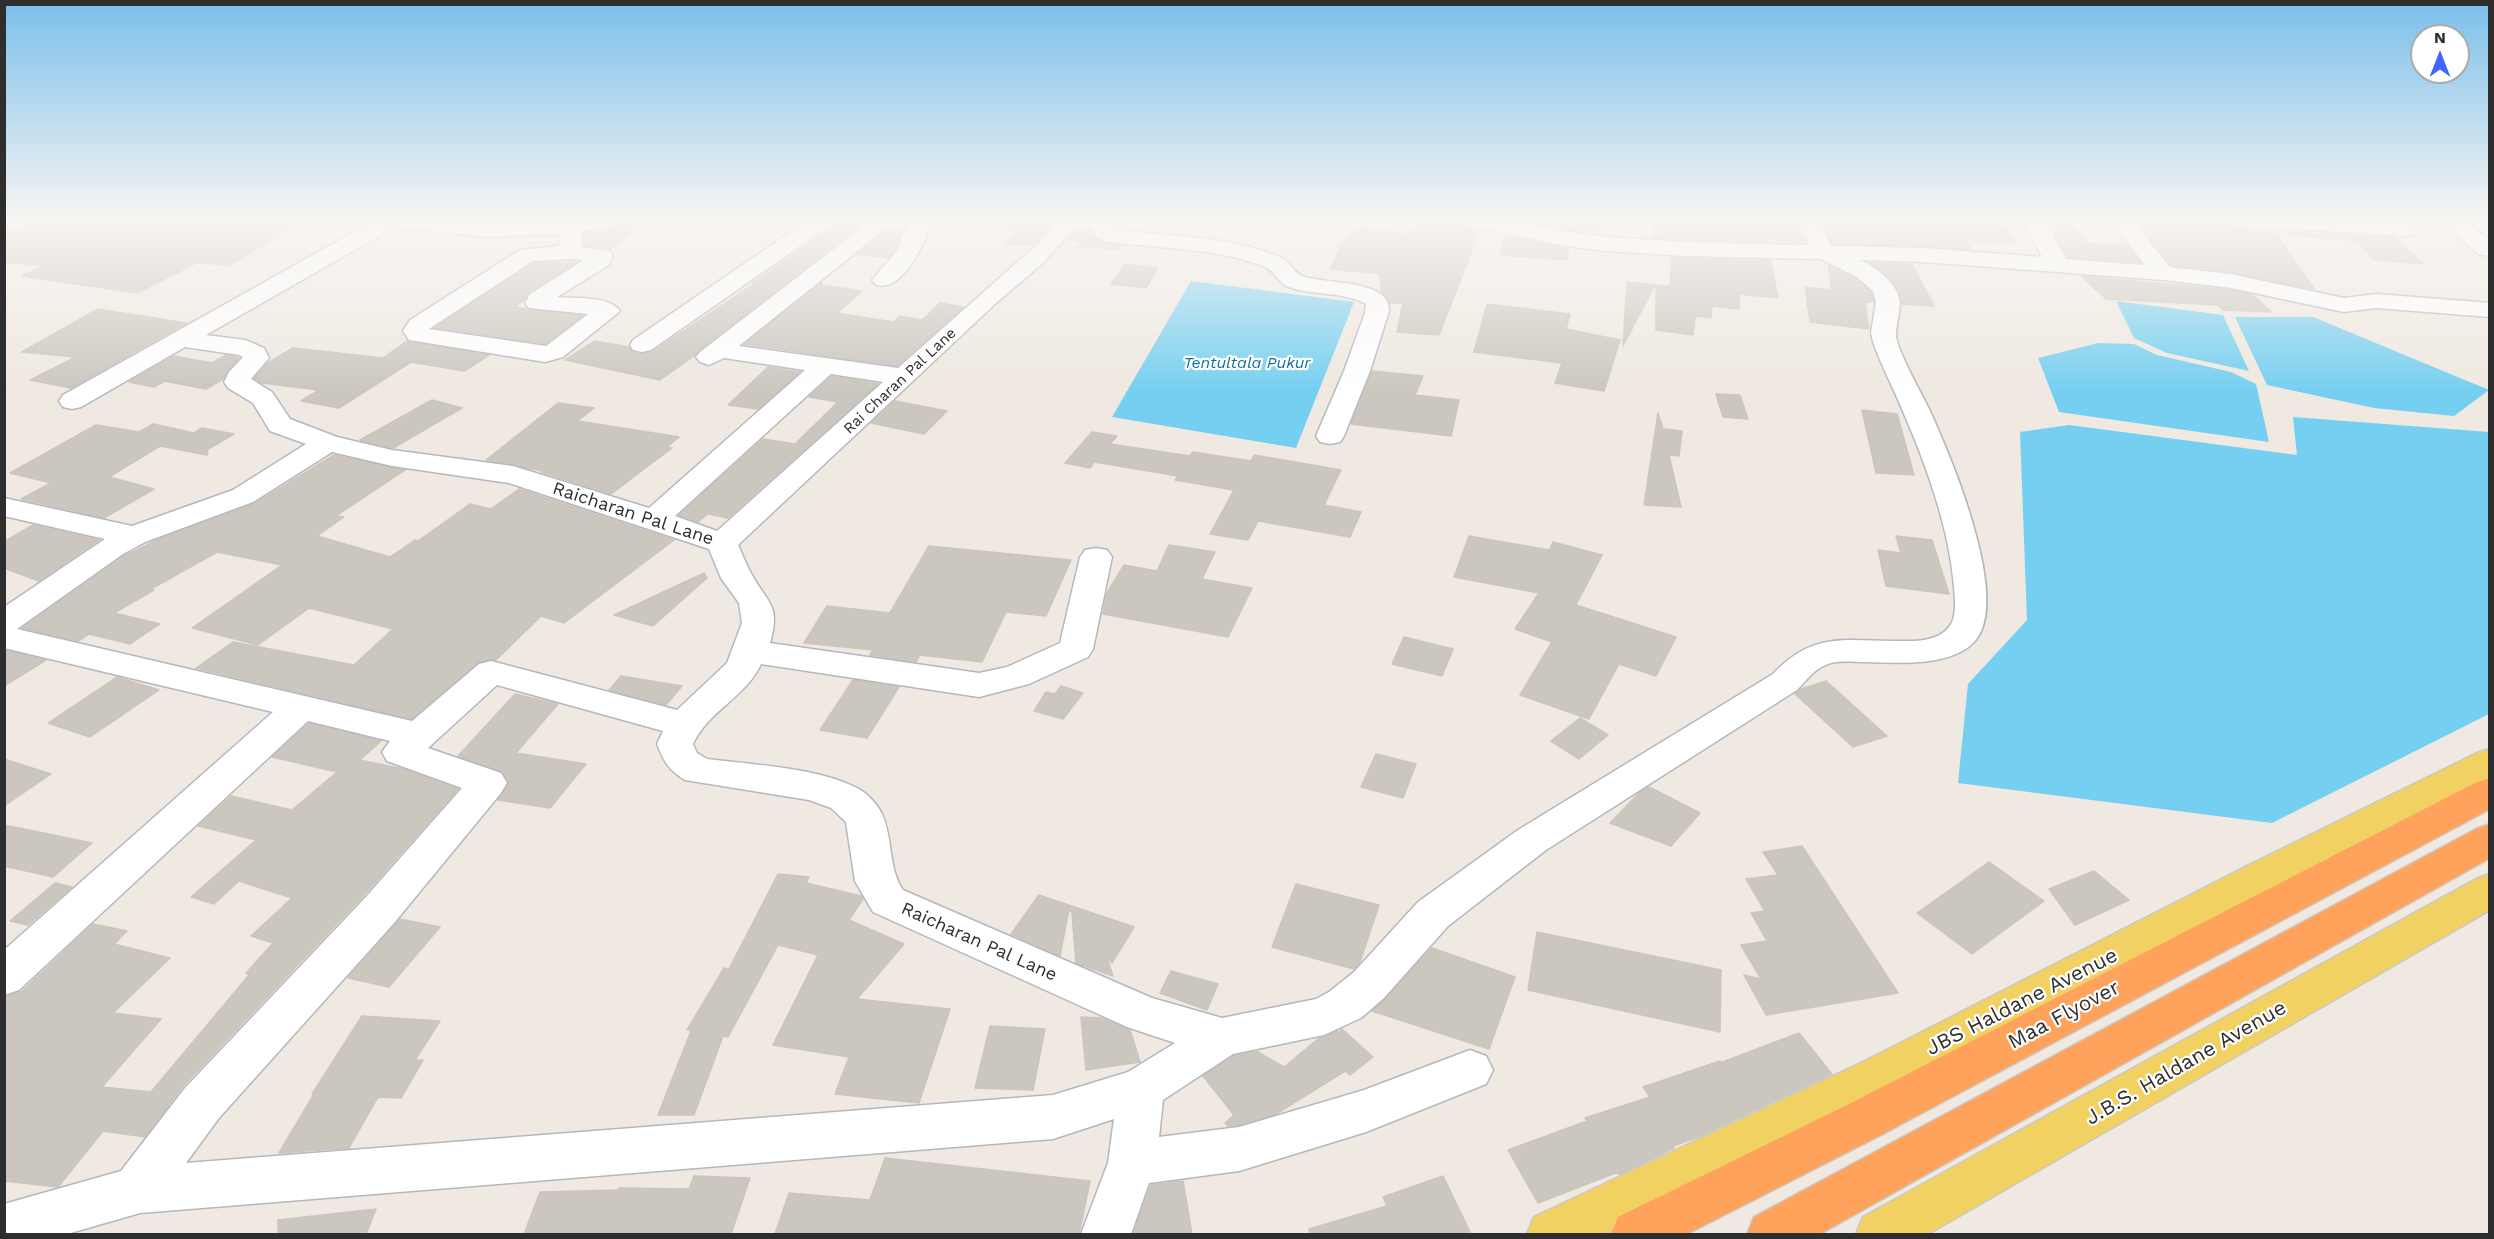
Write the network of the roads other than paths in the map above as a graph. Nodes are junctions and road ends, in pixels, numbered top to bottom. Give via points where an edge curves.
1 (287, 276) edge
2 (496, 276) edge
3 (575, 276) edge
4 (742, 276) edge
5 (817, 276) edge
6 (889, 276) edge
7 (1013, 276) edge
8 (1287, 276) edge
9 (1870, 276) edge
10 (2187, 276) edge
11 (884, 280) dead end
12 (2490, 310) edge
13 (181, 339) junction
14 (642, 345) dead end
15 (824, 367) junction
16 (904, 377) junction
17 (72, 401) dead end
18 (1330, 436) dead end
19 (328, 443) junction
20 (4, 507) edge
21 (654, 519) junction
22 (134, 536) junction
23 (722, 543) junction
24 (1096, 557) dead end
25 (4, 623) edge
26 (4, 637) edge
27 (750, 651) junction
28 (302, 706) junction
29 (684, 724) junction
30 (419, 735) junction
31 (2490, 762) edge
32 (2490, 792) edge
33 (2490, 839) edge
34 (2490, 890) edge
35 (4, 977) edge
36 (1222, 1037) junction
37 (1470, 1070) dead end
38 (1140, 1089) junction
39 (1132, 1163) junction
40 (137, 1190) junction
41 (4, 1229) edge
42 (40, 1234) edge
43 (1106, 1234) edge
44 (1552, 1234) edge
45 (1636, 1234) edge
46 (1773, 1234) edge
47 (1881, 1234) edge

1 - 13 street
2 - 3 street via 414,331 418,335 534,354 554,352 608,311 537,303 538,298
4 - 14 street
5 - 15 street via 720,354
6 - 11 street
7 - 16 street, Rai Charan Pal Lane
8 - 18 street via 1296,282 1364,295 1374,299 1378,306
9 - 36 street via 1887,293 1884,338 1936,456 1966,558 1971,614 1964,634 1951,644 1925,650 1819,654 1785,682 1532,840 1433,914 1370,985 1345,1005 1324,1016
10 - 12 street via 2344,305 2376,302
13 - 17 street
13 - 19 street, Raicharan Pal Lane via 245,348 255,353 256,358 237,382 263,398 280,425
15 - 16 street
15 - 21 street
16 - 23 street, Rai Charan Pal Lane
19 - 21 street, Raicharan Pal Lane via 392,458 513,475
19 - 22 street via 243,496
20 - 22 street
21 - 23 street, Raicharan Pal Lane
22 - 25 street via 112,547
23 - 27 street, Raicharan Pal Lane via 737,578 755,602 759,623
24 - 27 street via 1076,649 1017,676 979,686
26 - 28 street
27 - 29 street, Raicharan Pal Lane via 742,669
28 - 30 street
28 - 35 street
29 - 30 street via 491,672
29 - 36 street, Raicharan Pal Lane via 675,744 682,761 698,771 811,787 845,798 864,816 875,881 888,902 1143,1014
30 - 40 street via 400,752 488,783 380,910 202,1103
31 - 44 main road, JBS Haldane Avenue via 1883,1074
32 - 45 highway, Maa Flyover via 1864,1120
33 - 46 highway
34 - 47 main road, J.B.S. Haldane Avenue
36 - 38 street
37 - 39 street via 1366,1111 1239,1149
38 - 39 street
38 - 40 street via 1053,1117
39 - 43 street
40 - 41 street
40 - 42 street

